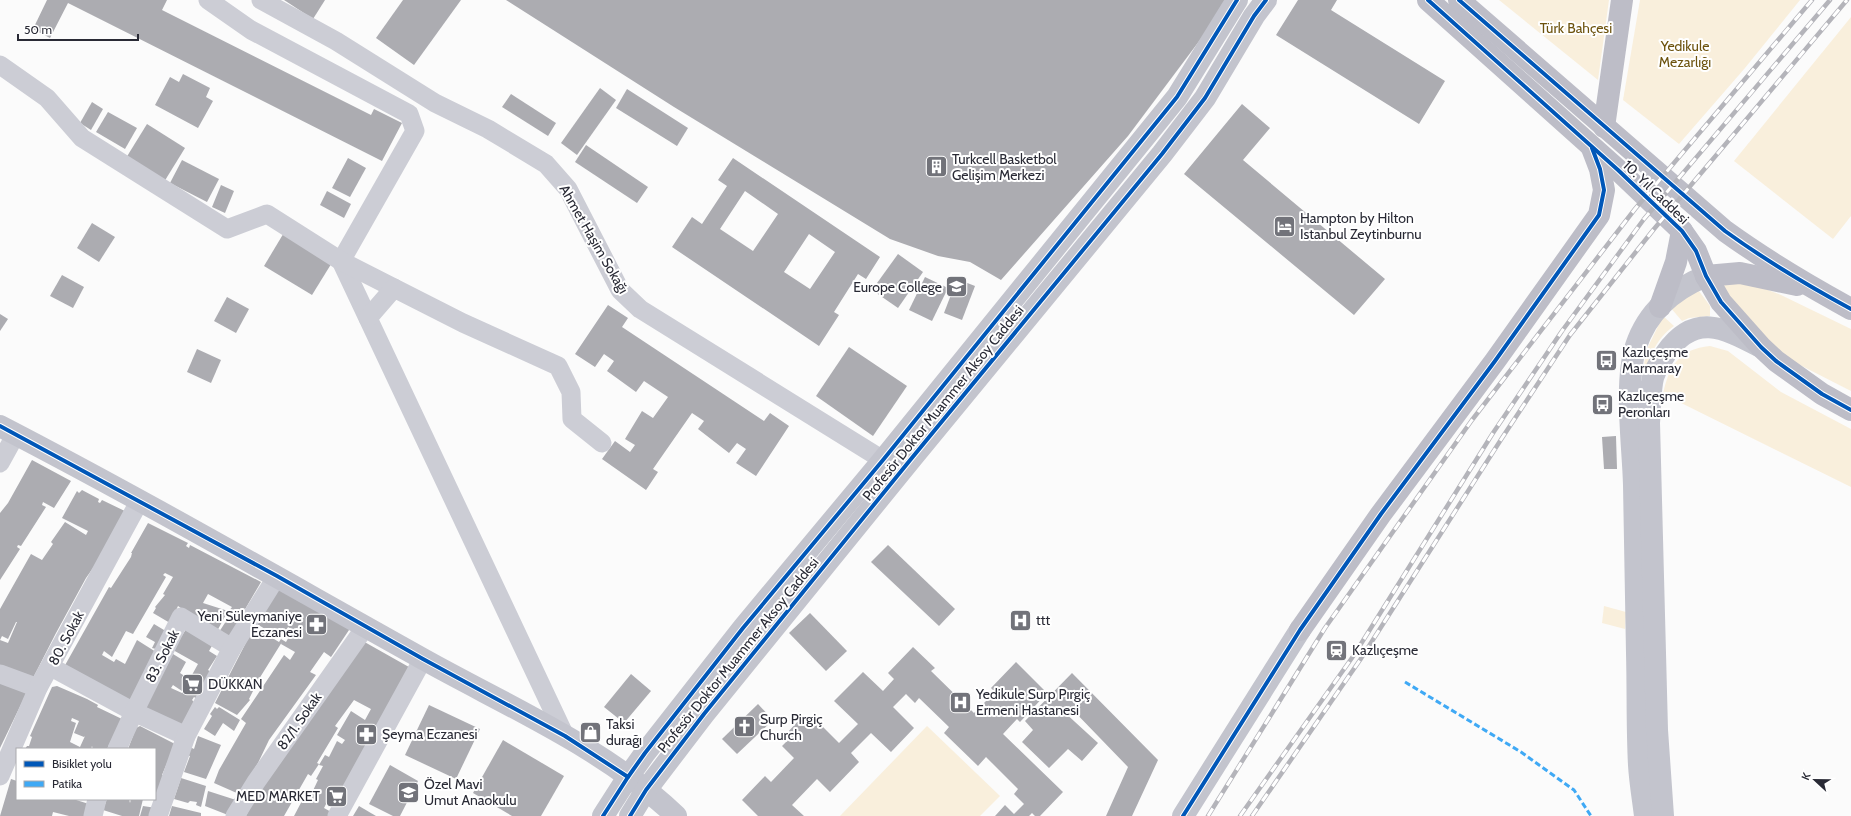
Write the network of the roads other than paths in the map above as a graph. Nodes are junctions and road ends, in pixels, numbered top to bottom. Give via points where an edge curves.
1 (208, 0) edge
2 (260, 0) edge
3 (1238, 0) edge
4 (1266, 0) edge
5 (1428, 0) edge
6 (1459, 0) edge
7 (1622, 0) edge
8 (0, 65) edge
9 (1604, 127) junction
10 (1592, 148) junction
11 (1682, 231) junction
12 (341, 260) junction
13 (1706, 276) junction
14 (394, 288) junction
15 (1812, 288) junction
16 (1660, 306) junction
17 (1851, 309) edge
18 (368, 318) junction
19 (1761, 347) junction
20 (1851, 410) edge
21 (8, 430) edge
22 (602, 443) dead end
23 (883, 460) junction
24 (0, 463) edge
25 (139, 502) junction
26 (277, 576) junction
27 (366, 626) junction
28 (232, 648) junction
29 (423, 659) junction
30 (51, 667) junction
31 (0, 674) edge
32 (38, 688) junction
33 (134, 712) junction
34 (186, 736) junction
35 (565, 736) junction
36 (117, 748) edge
37 (5, 772) edge
38 (628, 777) junction
39 (646, 790) junction
40 (96, 800) edge
41 (93, 816) edge
42 (158, 816) edge
43 (235, 816) edge
44 (337, 816) edge
45 (603, 816) edge
46 (630, 816) edge
47 (676, 816) edge
48 (1183, 816) edge
49 (1645, 816) edge
50 (1663, 816) edge

1 - 12 street via 251,30 408,114 415,131
2 - 23 street, Ahmet Haşim Sokağı via 336,41 435,103 488,129 546,164 568,189 620,290 640,309
3 - 23 main road, Profesör Doktor Muammer Aksoy Caddesi via 1177,97
4 - 39 main road, Profesör Doktor Muammer Aksoy Caddesi via 1205,98 1162,154 704,714
5 - 10 main road, 10. Yıl Caddesi
6 - 9 main road, 10. Yıl Caddesi
7 - 9 main road
8 - 12 street via 47,98 82,138 227,230 267,214
9 - 15 main road, 10. Yıl Caddesi via 1725,231
10 - 11 main road, 10. Yıl Caddesi
10 - 48 main road via 1604,190 1599,215 1381,514 1300,630
11 - 13 main road, 10. Yıl Caddesi via 1696,251
11 - 16 main road via 1676,262
12 - 14 street
12 - 18 street
13 - 15 main road via 1740,273
13 - 16 main road via 1679,289
13 - 19 main road, 10. Yıl Caddesi via 1721,302
14 - 18 street
14 - 22 street via 558,366 572,392 572,419
15 - 17 main road, 10. Yıl Caddesi
16 - 49 main road via 1645,327 1636,346 1631,378 1639,766
18 - 35 street
19 - 20 main road, 10. Yıl Caddesi via 1822,394
19 - 50 main road via 1716,327 1686,332 1675,339 1663,357 1652,382 1649,423 1657,730
21 - 24 street
21 - 25 main road
23 - 38 main road, Profesör Doktor Muammer Aksoy Caddesi via 742,628
25 - 26 main road
25 - 30 street, 80. Sokak
26 - 27 main road
26 - 28 street
27 - 29 main road
27 - 43 street, 82/1. Sokak via 256,782
28 - 33 street, 83. Sokak via 181,618
28 - 34 street
29 - 35 main road
29 - 44 street
30 - 32 street, 80. Sokak
30 - 33 street
31 - 32 street
32 - 37 street, 80. Sokak
33 - 34 street
33 - 36 street, 83. Sokak
34 - 42 street
35 - 38 main road
38 - 39 main road
38 - 45 main road, Profesör Doktor Muammer Aksoy Caddesi
39 - 46 main road, Profesör Doktor Muammer Aksoy Caddesi
39 - 47 main road
40 - 41 street

